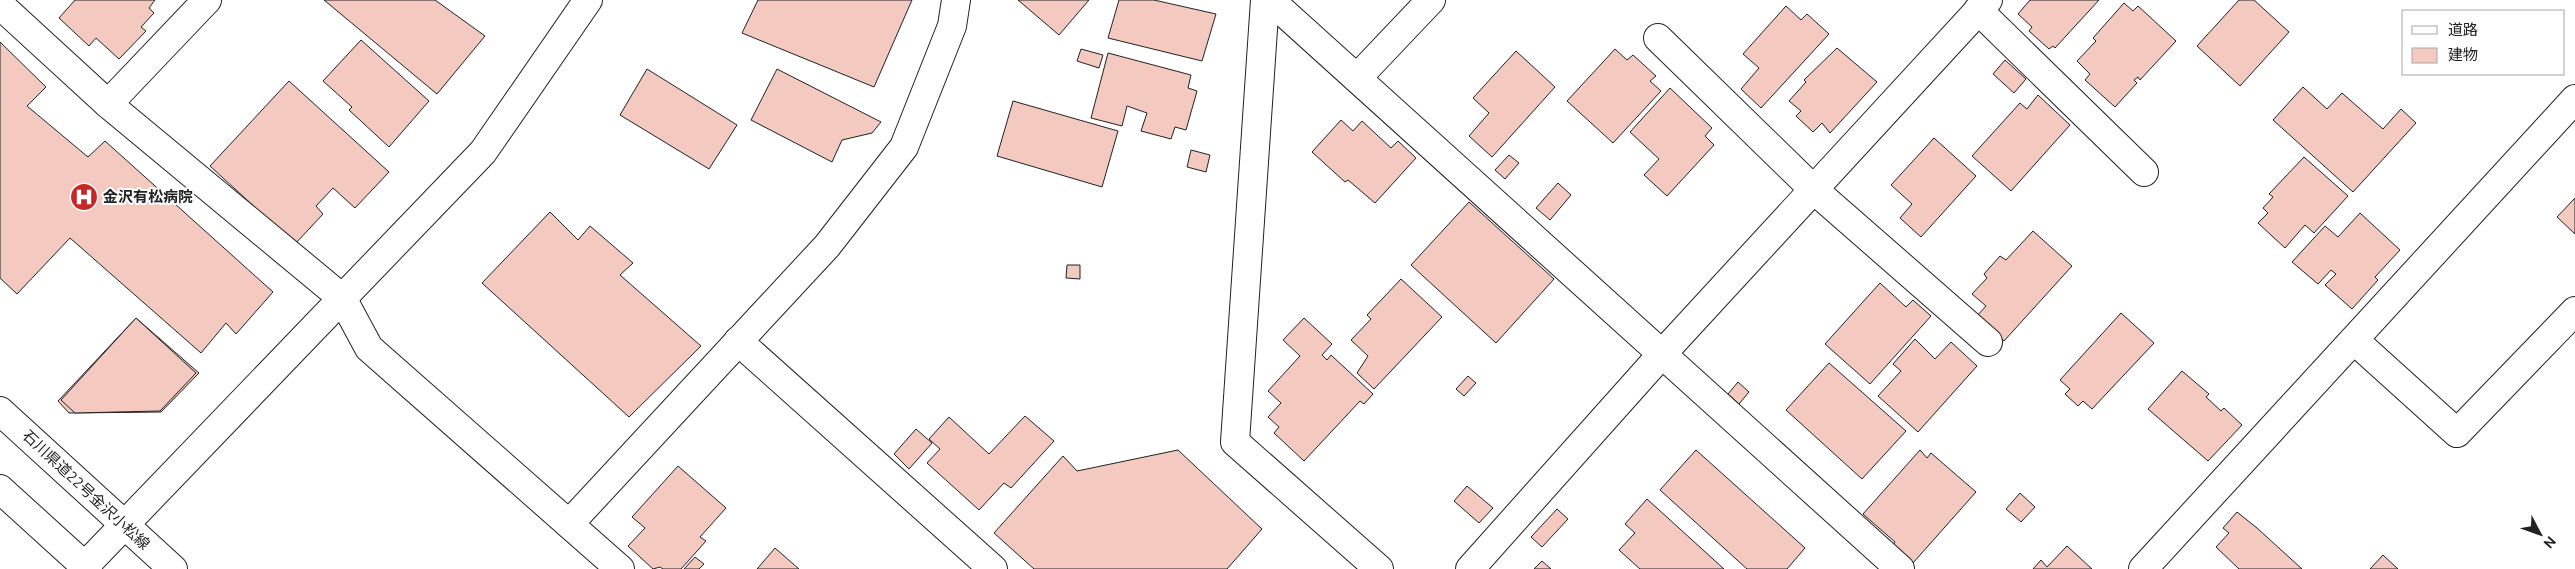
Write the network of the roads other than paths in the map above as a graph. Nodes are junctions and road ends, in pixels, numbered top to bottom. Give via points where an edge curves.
1 (207, 0) edge
2 (588, 0) edge
3 (956, 0) edge
4 (1265, 0) edge
5 (1270, 0) edge
6 (1431, 0) edge
7 (0, 5) edge
8 (1983, 5) edge
9 (1658, 38) dead end
10 (1357, 78) junction
11 (2575, 99) edge
12 (108, 104) junction
13 (2144, 172) dead end
14 (1813, 189) junction
15 (342, 298) junction
16 (2575, 310) edge
17 (2354, 340) junction
18 (738, 341) junction
19 (1988, 342) dead end
20 (1662, 354) junction
21 (0, 411) edge
22 (0, 489) edge
23 (125, 524) junction
24 (569, 524) junction
25 (85, 568) edge
26 (173, 569) edge
27 (620, 569) edge
28 (993, 569) edge
29 (1379, 569) edge
30 (1470, 569) edge
31 (1900, 569) edge
32 (2143, 569) edge

1 - 12 street
2 - 15 street via 483,152
3 - 18 street via 952,26 904,147 827,246
4 - 29 street via 1235,442
5 - 10 street
6 - 10 street
7 - 12 street
8 - 13 street
8 - 14 street
9 - 14 street
10 - 20 street
11 - 17 street
12 - 15 street
14 - 19 street
14 - 20 street
15 - 23 street
15 - 24 street via 369,348
16 - 17 street via 2458,433
17 - 32 street
18 - 24 street
18 - 28 street
20 - 30 street
20 - 31 street
21 - 23 street, 石川県道22号金沢小松線
22 - 25 street
23 - 25 street
23 - 26 street, 石川県道22号金沢小松線
24 - 27 street

